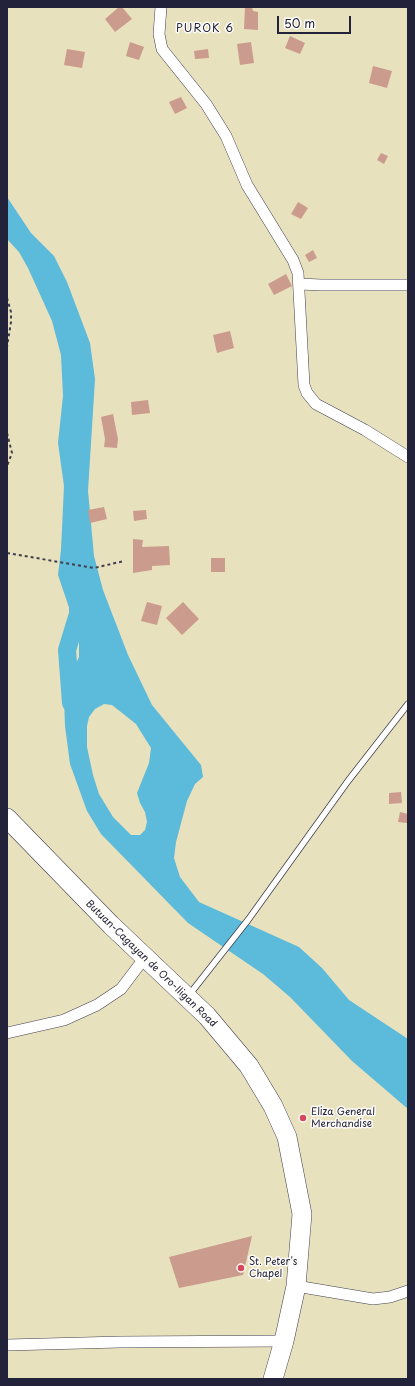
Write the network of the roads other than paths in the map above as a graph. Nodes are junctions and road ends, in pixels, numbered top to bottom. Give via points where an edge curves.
1 (161, 7) edge
2 (300, 284) junction
3 (408, 285) edge
4 (408, 457) edge
5 (408, 704) edge
6 (7, 818) edge
7 (146, 956) junction
8 (187, 997) junction
9 (7, 1033) edge
10 (296, 1286) junction
11 (408, 1291) edge
12 (284, 1341) junction
13 (7, 1345) edge
14 (273, 1379) edge

1 - 2 street via 159,34 162,49 206,104 226,136 247,185 294,260
2 - 3 street
2 - 4 street via 307,393 316,404
5 - 8 lane via 348,781 248,920
6 - 7 highway, Butuan-Cagayan de Oro-Iligan Road via 88,903
7 - 8 highway, Butuan-Cagayan de Oro-Iligan Road
7 - 9 street via 121,989 98,1005 64,1020
8 - 10 highway, Butuan-Cagayan de Oro-Iligan Road via 207,1016 249,1066 262,1085 287,1137 302,1214
10 - 11 street via 373,1299
10 - 12 highway, Butuan-Cagayan de Oro-Iligan Road
12 - 13 street
12 - 14 highway, Butuan-Cagayan de Oro-Iligan Road

